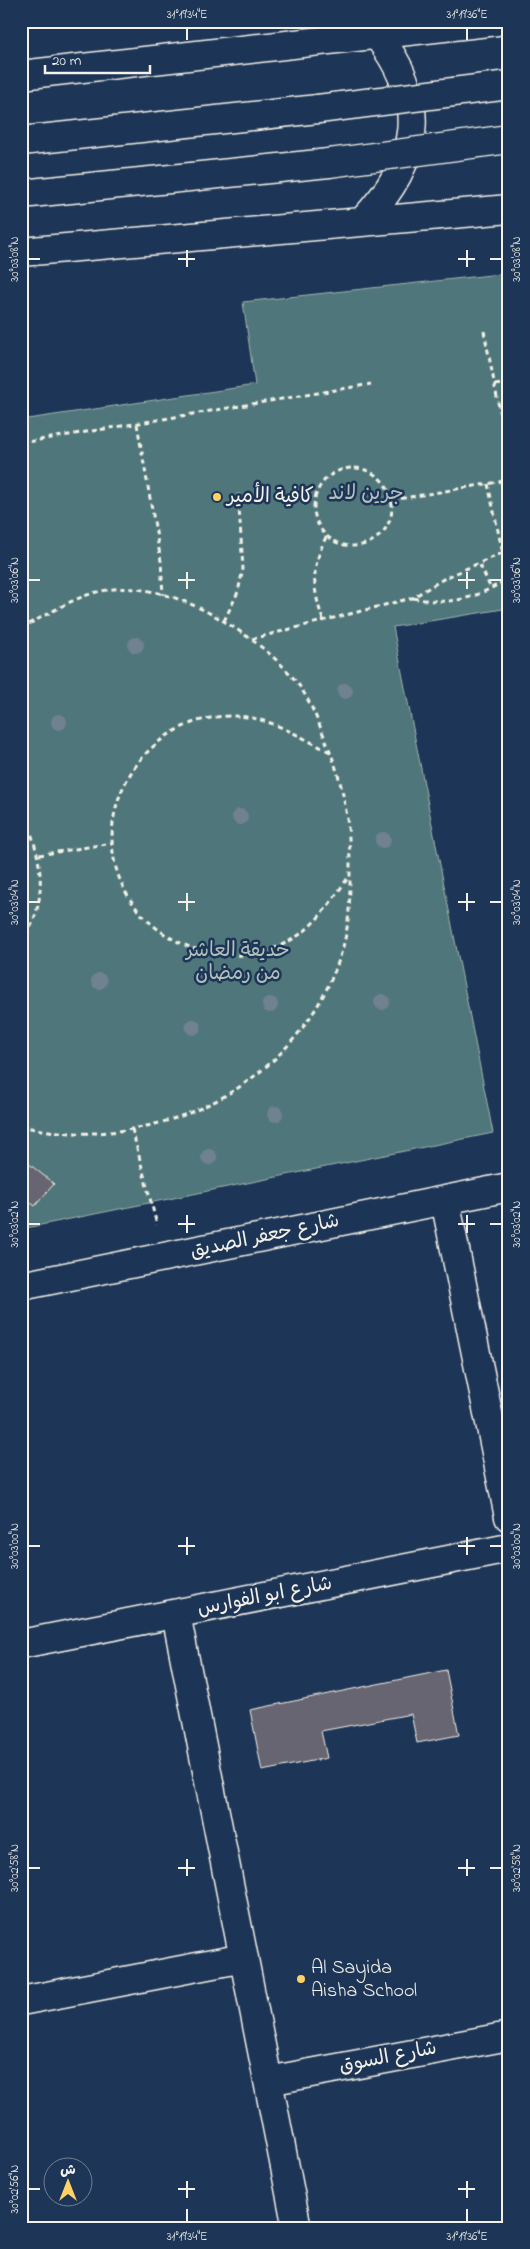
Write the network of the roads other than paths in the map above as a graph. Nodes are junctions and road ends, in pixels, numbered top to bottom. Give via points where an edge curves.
1 (497, 21) edge
2 (377, 34) junction
3 (21, 75) edge
4 (509, 85) edge
5 (509, 139) edge
6 (21, 142) edge
7 (21, 194) edge
8 (509, 209) edge
9 (362, 221) junction
10 (21, 252) edge
11 (509, 1188) edge
12 (445, 1200) junction
13 (21, 1286) edge
14 (509, 1518) edge
15 (509, 1548) edge
16 (176, 1614) junction
17 (21, 1644) edge
18 (244, 1958) junction
19 (21, 2001) edge
20 (509, 2036) edge
21 (268, 2081) junction
22 (297, 2228) edge

1 - 2 street
2 - 3 street
2 - 9 street via 393,55 404,78 411,130 407,155 397,179 382,201
4 - 6 street, bridge
5 - 7 street, bridge via 329,162
8 - 9 street
9 - 10 street
11 - 12 street, شارع جعفر الصديق
12 - 13 street, شارع جعفر الصديق
12 - 14 street
15 - 16 street, شارع ابو الفوارس
16 - 17 street, شارع ابو الفوارس
16 - 18 street
18 - 19 street
18 - 21 street
20 - 21 street, شارع السوق
21 - 22 street

